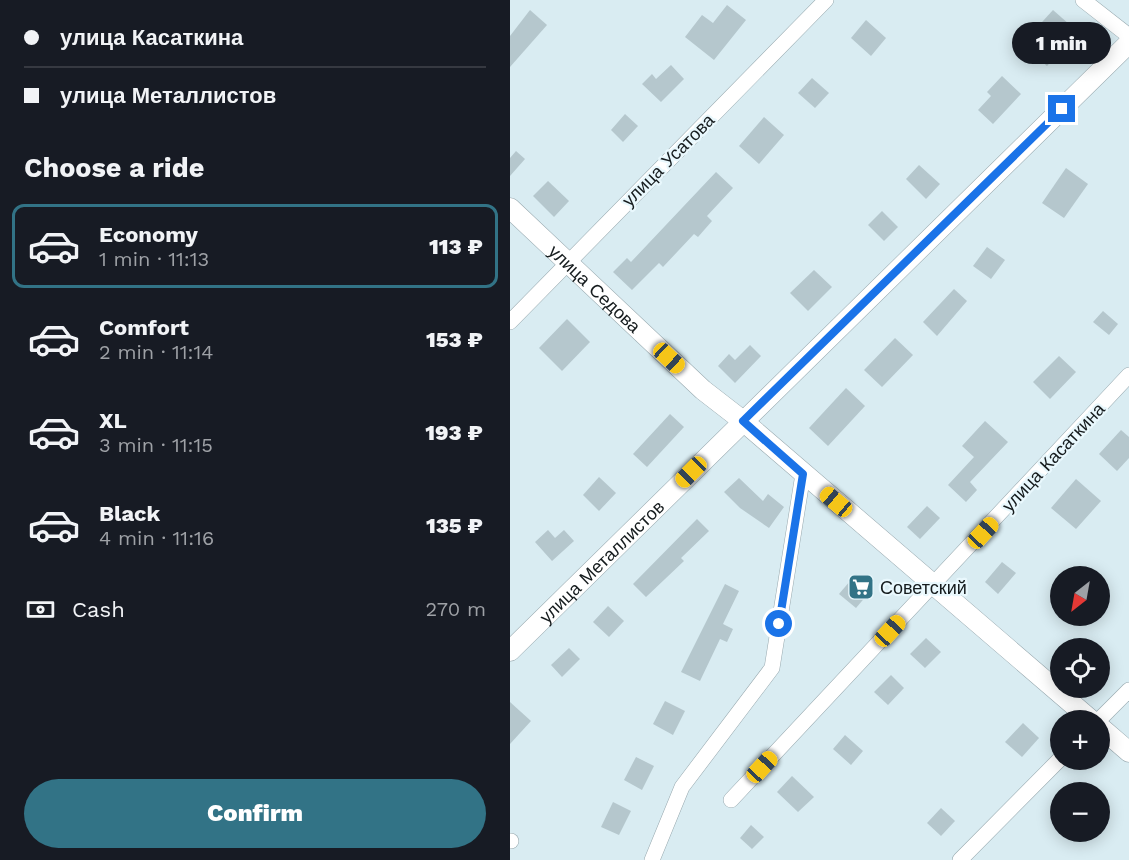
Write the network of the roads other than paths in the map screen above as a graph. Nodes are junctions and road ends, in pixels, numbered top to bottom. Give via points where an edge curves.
1 (826, 0) edge
2 (1083, 0) edge
3 (1129, 36) edge
4 (1129, 43) edge
5 (510, 208) edge
6 (566, 262) junction
7 (510, 322) edge
8 (1129, 375) edge
9 (743, 421) junction
10 (803, 474) junction
11 (934, 585) junction
12 (510, 651) edge
13 (1129, 690) edge
14 (1079, 710) edge
15 (1109, 710) edge
16 (1110, 736) edge
17 (1129, 752) edge
18 (1050, 769) edge
19 (730, 801) dead end
20 (652, 860) edge
21 (960, 860) edge

1 - 6 street, улица Усатова
2 - 3 street
4 - 9 street, улица Металлистов
5 - 6 street, улица Седова
6 - 7 street, улица Усатова
6 - 9 street, улица Седова via 703,390
8 - 11 street, улица Касаткина
9 - 10 street, улица Седова
9 - 12 street, улица Металлистов
10 - 11 street, улица Седова
10 - 20 street via 772,668 682,786
11 - 14 street, улица Седова
11 - 19 street, улица Касаткина
13 - 15 street
16 - 17 street
18 - 21 street

